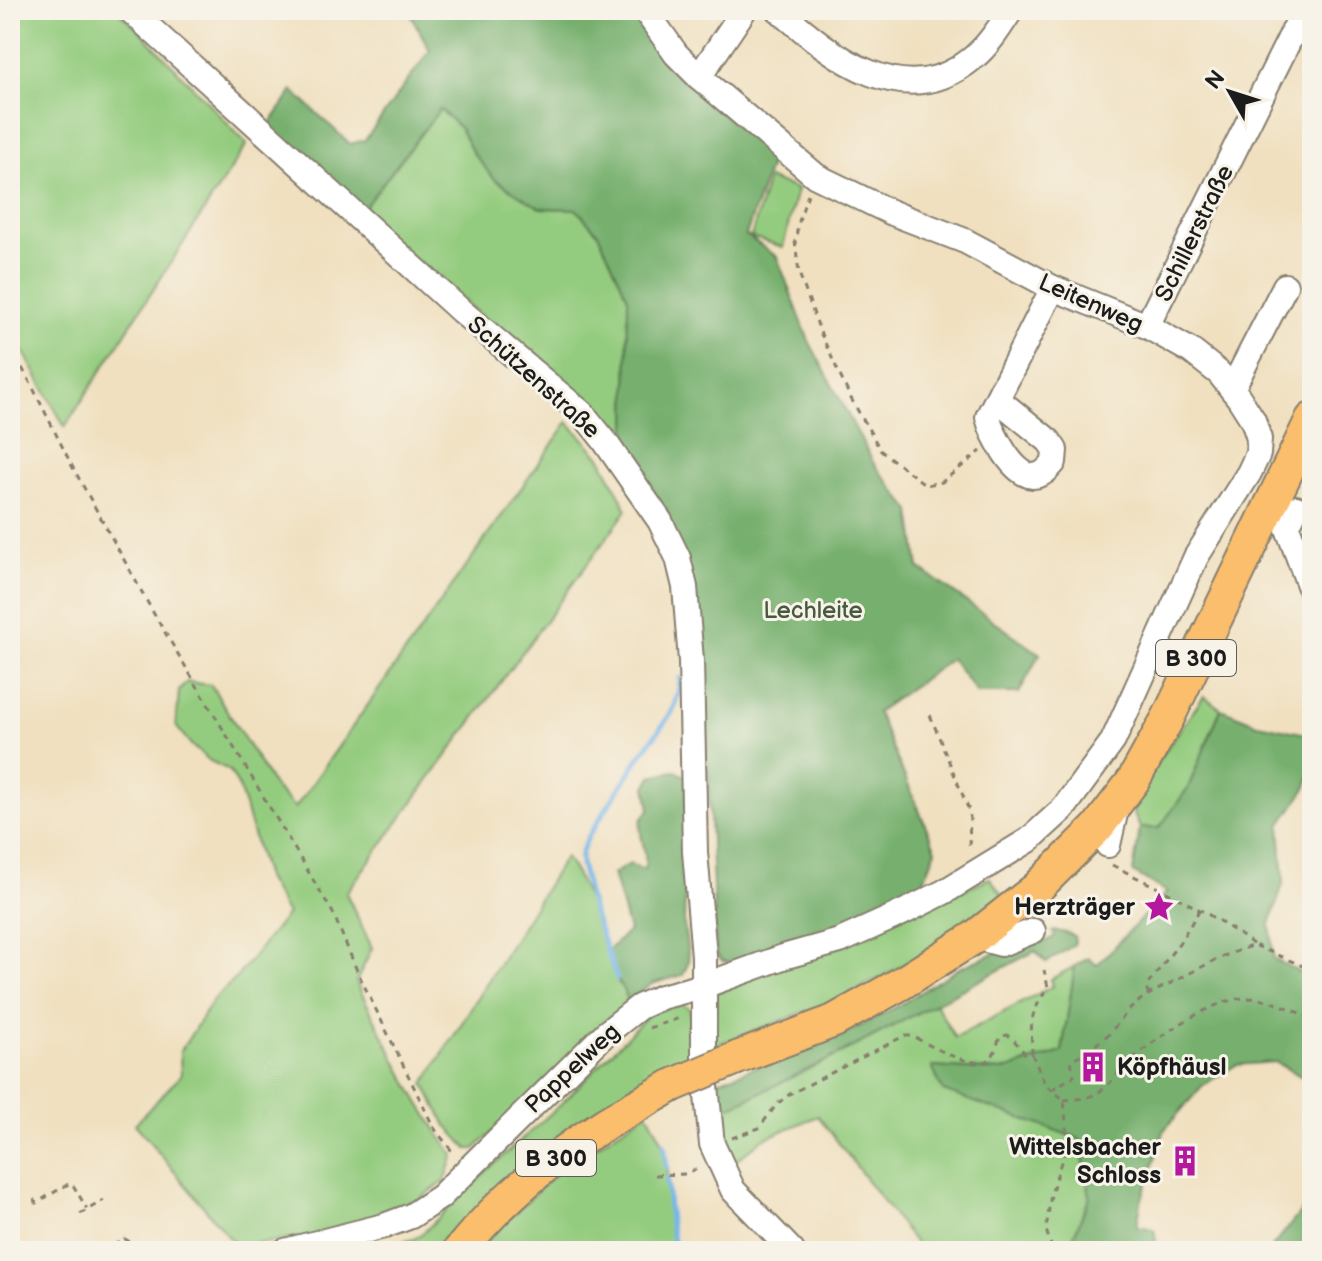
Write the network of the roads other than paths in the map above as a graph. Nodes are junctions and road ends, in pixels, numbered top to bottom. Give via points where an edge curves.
1 (130, 10) edge
2 (645, 10) edge
3 (744, 10) edge
4 (779, 10) edge
5 (1011, 10) edge
6 (1304, 10) edge
7 (699, 77) junction
8 (1285, 286) dead end
9 (1053, 288) junction
10 (1147, 326) junction
11 (1232, 389) junction
12 (997, 399) junction
13 (1312, 419) edge
14 (1259, 439) joint
15 (1296, 508) dead end
16 (1312, 593) edge
17 (1118, 802) junction
18 (1106, 853) road end
19 (1033, 931) dead end
20 (975, 937) junction
21 (703, 986) junction
22 (704, 1059) dead end
23 (706, 1086) dead end
24 (288, 1251) edge
25 (459, 1251) edge
26 (792, 1251) edge

1 - 21 street, Schützenstraße via 461,311 583,414 660,521 685,587
2 - 7 street, Leitenweg
3 - 7 street
4 - 5 street via 843,60 877,77 910,83 944,76 973,58
6 - 10 street, Schillerstraße
7 - 9 street, Leitenweg via 816,176 965,241
8 - 11 street
9 - 10 street, Leitenweg
9 - 12 street
10 - 11 street, Leitenweg via 1191,351
11 - 14 street, Leitenweg
12 - 12 street via 988,417 996,439 1025,474 1041,474 1054,462 1055,450
13 - 17 main road, B 300 via 1168,718
14 - 21 street, Pappelweg via 1249,473 1196,557 1113,741 1063,809 1029,840 902,913 840,941
15 - 16 street via 1287,526
17 - 18 street
17 - 20 main road, B 300 via 1036,889
19 - 20 street via 1001,944
20 - 25 main road, B 300, bridge via 834,1021 671,1086 602,1125 502,1203
21 - 22 street, Schützenstraße
21 - 24 street, Pappelweg via 639,1007 440,1197 411,1216
23 - 26 street via 716,1154 733,1190

